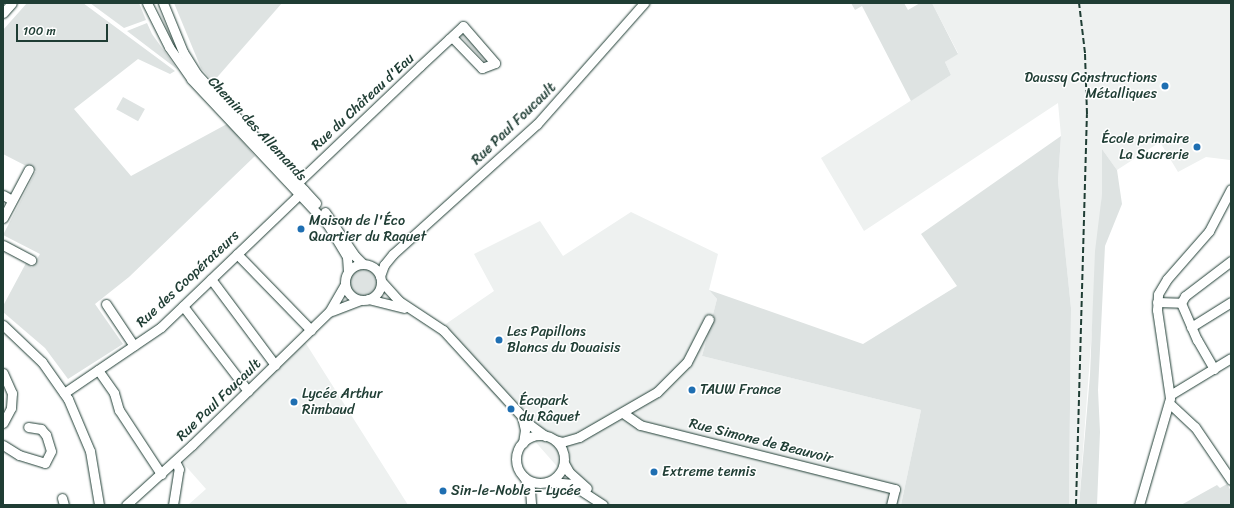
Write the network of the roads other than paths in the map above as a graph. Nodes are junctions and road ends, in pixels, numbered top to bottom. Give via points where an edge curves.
1 (12, 3) edge
2 (147, 3) edge
3 (163, 3) edge
4 (644, 3) edge
5 (3, 13) edge
6 (452, 37) junction
7 (29, 168) dead end
8 (295, 185) junction
9 (1231, 188) edge
10 (302, 192) junction
11 (3, 195) edge
12 (12, 200) junction
13 (3, 218) edge
14 (3, 245) edge
15 (237, 254) junction
16 (393, 254) junction
17 (31, 260) dead end
18 (1231, 261) edge
19 (365, 264) junction
20 (348, 270) junction
21 (211, 279) junction
22 (380, 279) junction
23 (345, 284) junction
24 (363, 300) junction
25 (1157, 302) junction
26 (1231, 302) edge
27 (1181, 303) junction
28 (106, 304) dead end
29 (183, 306) junction
30 (330, 312) junction
31 (415, 312) junction
32 (709, 319) dead end
33 (3, 325) edge
34 (1191, 326) junction
35 (311, 330) junction
36 (134, 346) junction
37 (1231, 358) edge
38 (275, 365) junction
39 (1214, 368) junction
40 (98, 370) junction
41 (3, 373) edge
42 (248, 391) junction
43 (64, 393) junction
44 (1170, 399) junction
45 (518, 410) junction
46 (623, 413) junction
47 (3, 423) edge
48 (28, 427) dead end
49 (545, 436) junction
50 (579, 437) junction
51 (555, 440) junction
52 (523, 443) junction
53 (3, 445) edge
54 (175, 461) junction
55 (564, 461) junction
56 (1228, 470) edge
57 (161, 474) junction
58 (523, 476) junction
59 (1231, 480) edge
60 (546, 483) junction
61 (99, 505) edge
62 (126, 505) edge
63 (173, 505) edge
64 (531, 505) edge
65 (603, 505) edge
66 (891, 505) edge
67 (1139, 505) edge

1 - 5 street
2 - 8 street, Chemin des Allemands via 165,40 187,73
3 - 8 street, Chemin des Allemands via 183,52 196,73
4 - 16 street, Rue Paul Foucault via 533,128
6 - 6 street, Rue du Château d'Eau via 482,68 495,63 463,26
6 - 8 street, Rue du Château d'Eau
7 - 12 street
8 - 10 street, Chemin des Allemands
9 - 25 street via 1208,231 1162,285
10 - 15 street, Rue des Coopérateurs
10 - 19 street, Chemin des Allemands via 332,221 355,256
10 - 20 street, Chemin des Allemands via 334,234 347,257
11 - 12 street
12 - 13 street
14 - 17 street
15 - 21 street, Rue des Coopérateurs
15 - 35 street
16 - 19 street, Rue Paul Foucault
16 - 22 street, Rue Paul Foucault
18 - 27 street via 1185,296
19 - 20 street
19 - 22 street via 376,269
20 - 23 street
21 - 29 street, Rue des Coopérateurs
21 - 38 street
22 - 24 street via 377,293
22 - 31 street via 392,294
23 - 24 street via 349,294
23 - 30 street, Rue Paul Foucault
24 - 30 street, Rue Paul Foucault
24 - 31 street via 384,301
25 - 27 street
25 - 44 street
26 - 34 street
27 - 34 street
28 - 36 street
29 - 36 street, Rue des Coopérateurs via 158,330
29 - 42 street
30 - 35 street, Rue Paul Foucault
31 - 45 street via 443,330
32 - 46 street via 695,350 674,378 650,398
33 - 43 street via 42,362
34 - 39 street
35 - 38 street, Rue Paul Foucault
36 - 40 street, Rue des Coopérateurs
37 - 39 street
38 - 42 street, Rue Paul Foucault
39 - 44 street
40 - 43 street, Rue des Coopérateurs
40 - 57 street via 114,393 118,410
41 - 47 street via 12,393 11,408
42 - 54 street, Rue Paul Foucault
43 - 61 street via 90,451
44 - 56 street
44 - 67 street
45 - 49 street via 532,427
45 - 52 street via 524,427
46 - 50 street
46 - 66 street, Rue Simone de Beauvoir via 640,425 895,489
48 - 53 street via 41,429 46,435 51,451 45,463 24,457
49 - 51 street
49 - 52 street via 535,436
50 - 51 street via 562,442
50 - 55 street via 567,450
51 - 55 street via 562,449
52 - 58 street via 516,458
54 - 57 street, Rue Paul Foucault
54 - 63 street via 179,470
55 - 60 street via 558,476
55 - 65 street via 569,472
56 - 59 street
57 - 62 street, Rue Paul Foucault
58 - 60 street via 533,482
58 - 64 street via 530,489
60 - 64 street via 538,489
60 - 65 street via 571,484

